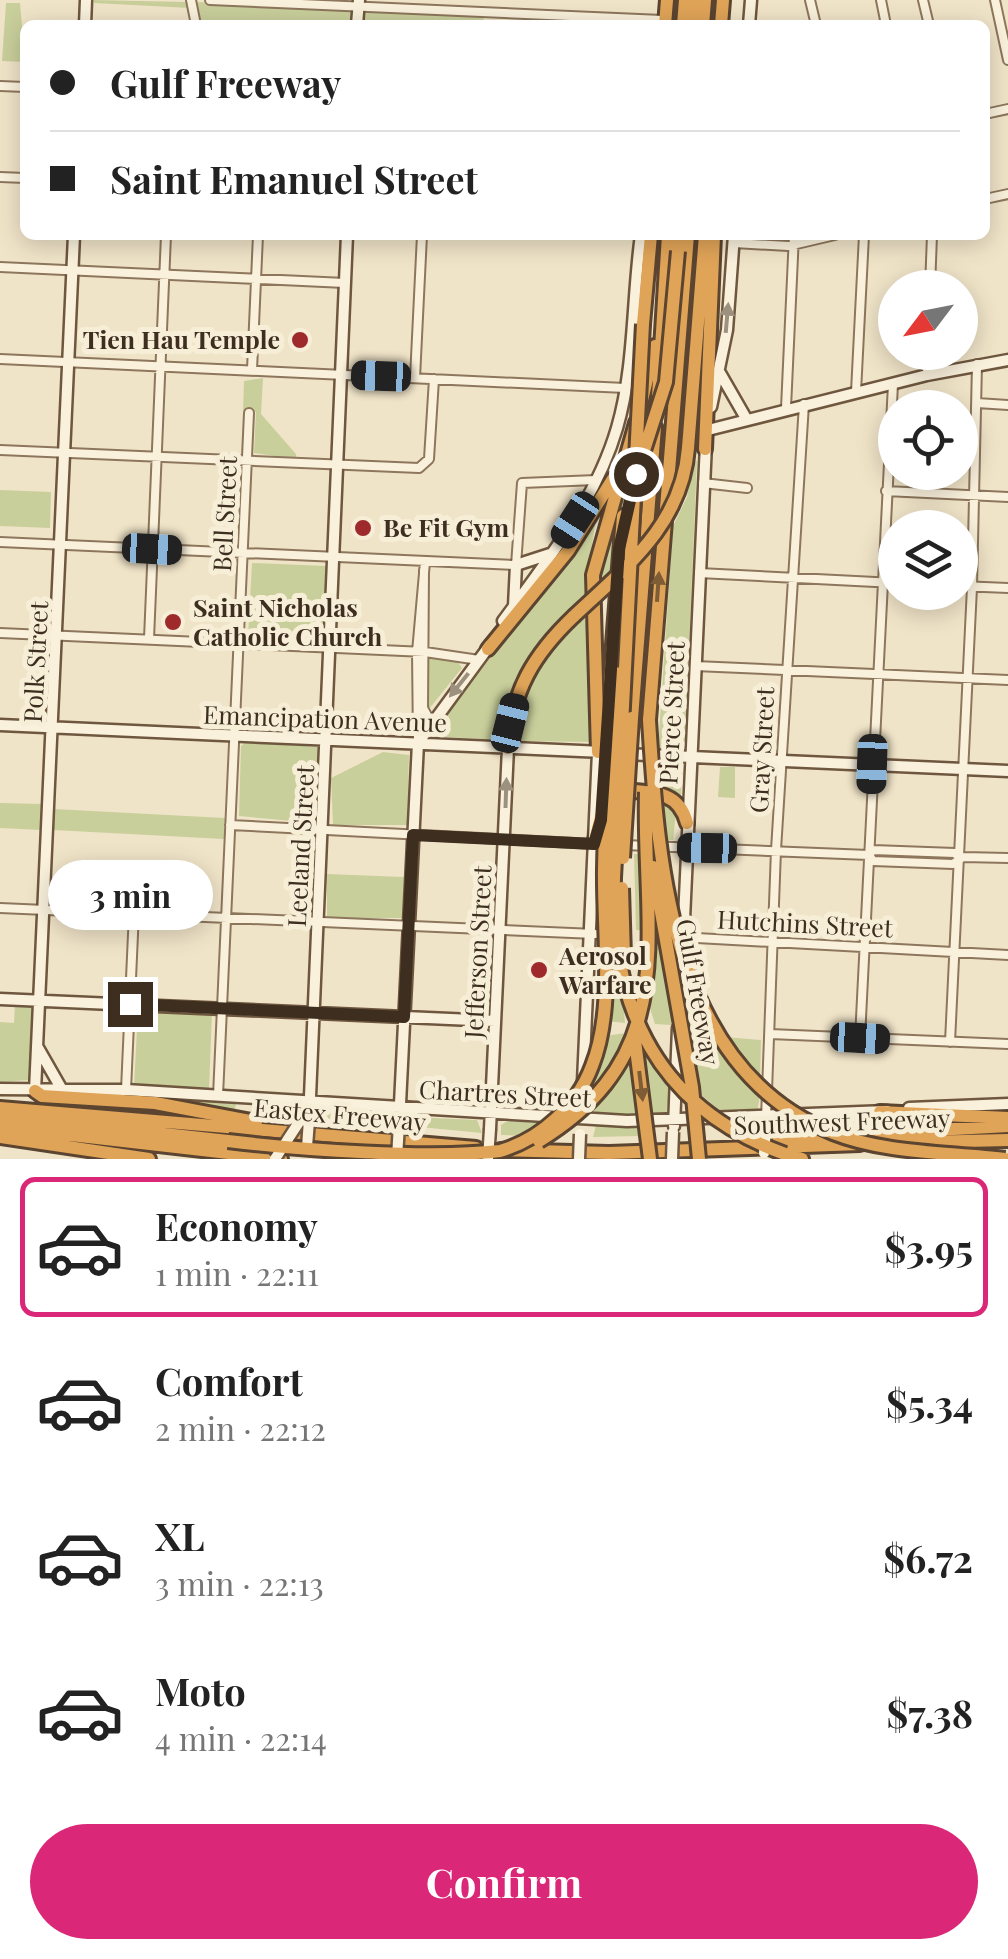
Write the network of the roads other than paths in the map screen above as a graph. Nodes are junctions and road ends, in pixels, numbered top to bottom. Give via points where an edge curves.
1 (210, 0) edge
2 (994, 0) edge
3 (358, 3) edge
4 (605, 20) edge
5 (1004, 25) edge
6 (1008, 60) edge
7 (74, 240) edge
8 (166, 240) edge
9 (258, 240) edge
10 (347, 240) edge
11 (422, 240) edge
12 (640, 240) edge
13 (651, 240) edge
14 (668, 240) edge
15 (679, 240) edge
16 (688, 240) edge
17 (705, 240) edge
18 (714, 240) edge
19 (734, 240) edge
20 (794, 240) edge
21 (864, 240) edge
22 (932, 240) edge
23 (0, 267) edge
24 (72, 270) junction
25 (931, 270) edge
26 (165, 274) junction
27 (256, 279) junction
28 (345, 283) junction
29 (664, 309) junction
30 (0, 359) edge
31 (1008, 360) edge
32 (69, 362) junction
33 (978, 364) edge
34 (160, 366) junction
35 (252, 370) junction
36 (927, 370) edge
37 (950, 370) edge
38 (720, 372) junction
39 (342, 375) junction
40 (927, 375) junction
41 (415, 378) junction
42 (434, 379) junction
43 (893, 384) junction
44 (625, 388) junction
45 (856, 392) junction
46 (978, 403) edge
47 (804, 404) junction
48 (1008, 405) edge
49 (786, 408) junction
50 (249, 413) dead end
51 (747, 420) junction
52 (708, 430) junction
53 (705, 449) junction
54 (0, 450) edge
55 (66, 454) junction
56 (626, 455) junction
57 (156, 456) junction
58 (247, 462) junction
59 (338, 466) junction
60 (596, 480) junction
61 (703, 483) junction
62 (747, 488) dead end
63 (974, 490) edge
64 (886, 491) junction
65 (974, 496) junction
66 (1008, 497) edge
67 (885, 510) edge
68 (974, 510) edge
69 (0, 542) edge
70 (61, 545) junction
71 (558, 547) junction
72 (152, 549) junction
73 (243, 553) junction
74 (334, 557) junction
75 (516, 565) junction
76 (424, 566) junction
77 (699, 572) junction
78 (627, 578) junction
79 (794, 578) junction
80 (878, 583) edge
81 (978, 587) edge
82 (1008, 588) edge
83 (514, 607) junction
84 (880, 610) edge
85 (970, 610) edge
86 (0, 633) edge
87 (56, 636) junction
88 (149, 639) junction
89 (239, 643) junction
90 (330, 648) junction
91 (421, 652) junction
92 (484, 654) junction
93 (694, 666) junction
94 (786, 670) junction
95 (877, 674) junction
96 (966, 678) junction
97 (1008, 680) edge
98 (650, 720) junction
99 (430, 721) junction
100 (0, 725) edge
101 (52, 727) junction
102 (234, 736) junction
103 (326, 740) junction
104 (418, 743) junction
105 (508, 748) junction
106 (602, 752) junction
107 (691, 757) junction
108 (782, 761) junction
109 (872, 764) junction
110 (962, 769) junction
111 (1008, 771) edge
112 (646, 781) junction
113 (604, 782) junction
114 (687, 823) junction
115 (230, 826) junction
116 (322, 830) junction
117 (413, 835) junction
118 (504, 838) junction
119 (594, 844) junction
120 (685, 848) junction
121 (776, 850) junction
122 (869, 855) junction
123 (1008, 858) edge
124 (960, 860) junction
125 (0, 908) edge
126 (43, 910) junction
127 (134, 912) junction
128 (226, 916) junction
129 (318, 920) junction
130 (409, 925) junction
131 (500, 929) junction
132 (592, 934) junction
133 (627, 936) dead end
134 (646, 936) dead end
135 (683, 938) junction
136 (772, 942) junction
137 (864, 946) junction
138 (954, 952) junction
139 (1008, 956) edge
140 (0, 998) edge
141 (39, 1000) junction
142 (130, 1004) junction
143 (222, 1009) junction
144 (313, 1013) junction
145 (404, 1017) junction
146 (495, 1021) junction
147 (770, 1034) junction
148 (860, 1038) junction
149 (950, 1042) junction
150 (1008, 1044) edge
151 (37, 1046) junction
152 (61, 1088) junction
153 (0, 1089) edge
154 (34, 1090) junction
155 (126, 1090) junction
156 (218, 1096) junction
157 (309, 1102) junction
158 (1008, 1104) edge
159 (0, 1108) edge
160 (400, 1108) junction
161 (490, 1112) junction
162 (880, 1112) junction
163 (0, 1116) edge
164 (306, 1118) junction
165 (580, 1118) junction
166 (1008, 1118) edge
167 (766, 1124) junction
168 (1008, 1126) edge
169 (0, 1127) edge
170 (674, 1127) junction
171 (118, 1128) junction
172 (327, 1135) junction
173 (0, 1137) edge
174 (1008, 1140) edge
175 (717, 1148) junction
176 (675, 1154) edge
177 (436, 1158) edge
178 (149, 1159) edge
179 (278, 1159) edge
180 (307, 1159) edge
181 (397, 1159) edge
182 (452, 1159) edge
183 (488, 1159) edge
184 (500, 1159) edge
185 (579, 1159) edge
186 (650, 1159) edge
187 (698, 1159) edge
188 (764, 1159) edge
189 (802, 1159) edge
190 (1005, 1159) edge

1 - 3 street
2 - 5 street
3 - 4 street
5 - 6 street
7 - 24 main road, Polk Street
8 - 26 street
9 - 27 street
10 - 28 main road, Leeland Street
11 - 41 street
12 - 44 main road
13 - 78 highway, bridge
14 - 29 highway
15 - 106 highway, bridge via 666,382 624,516
98 -> 16 highway, Gulf Freeway
17 - 105 highway, bridge via 680,492 665,525 525,674
18 - 53 highway
38 -> 19 main road, Pierce Street
20 - 49 street
21 - 45 street
22 - 25 street
23 - 24 street
24 - 26 street
24 - 32 main road, Polk Street
26 - 27 street
26 - 34 street
27 - 28 street
27 - 35 street
28 - 39 main road, Leeland Street
29 - 56 highway
29 -> 186 highway, bridge via 622,920
30 - 32 street
31 - 33 main road
32 - 34 street
32 - 55 main road, Polk Street
34 - 35 street
34 - 57 street
35 - 39 street
36 - 40 street
37 - 40 main road
38 - 51 main road
38 - 52 main road, Pierce Street
39 - 41 street
39 - 59 main road, Leeland Street
40 - 43 main road
41 - 42 street
42 - 44 street
42 - 59 street via 430,459 414,469
43 - 45 main road
43 - 64 street
44 - 60 main road
45 - 47 main road
46 - 48 street
47 - 49 main road
47 - 79 street, Gray Street
49 - 51 main road
50 - 58 street, Bell Street
51 - 52 main road
52 - 53 main road, Pierce Street
53 - 61 main road, Pierce Street
54 - 55 street
55 - 57 street
55 - 70 main road, Polk Street
56 - 92 highway via 579,536
56 - 106 highway via 593,575
57 - 58 street
57 - 72 street
58 - 59 street
58 - 73 street, Bell Street
59 - 74 main road, Leeland Street
60 - 71 main road
60 - 75 street via 520,486
61 - 62 street
61 - 77 main road, Pierce Street
63 - 65 street
64 - 65 street
64 - 67 street
65 - 66 street
65 - 68 street
69 - 70 street
70 - 72 street
70 - 87 main road, Polk Street
71 - 75 main road via 543,559
71 - 83 main road
72 - 73 street
72 - 88 street
73 - 74 street
73 - 89 street, Bell Street
74 - 76 street
74 - 90 main road, Leeland Street
75 - 76 street
75 - 83 main road
76 - 91 street
77 - 79 street
77 - 93 main road, Pierce Street
78 - 177 highway, bridge via 610,744 596,1054 574,1100 532,1136 501,1150
78 - 189 highway, bridge via 613,909 623,988 646,1042 688,1095 745,1138
79 - 80 street
79 - 94 street, Gray Street
81 - 82 street
83 - 92 main road
84 - 95 street
85 - 96 street
86 - 87 street
87 - 88 street
87 - 101 main road, Polk Street
88 - 89 street
89 - 90 street
89 - 102 street, Bell Street
90 - 91 street
90 - 103 main road, Leeland Street
91 - 92 street
91 - 99 street via 422,708
91 - 104 street
92 -> 99 main road
93 - 94 street
93 - 107 main road, Pierce Street
94 - 95 street
94 - 108 street, Gray Street
95 - 96 street
95 - 109 street
96 - 97 street
96 - 110 street
98 - 112 highway, Gulf Freeway, bridge
98 - 190 highway, bridge via 668,899 705,1010 738,1064 782,1105 835,1134
99 - 104 main road
100 - 101 main road, Emancipation Avenue
101 - 102 main road, Emancipation Avenue
101 - 126 main road, Polk Street
102 - 103 main road, Emancipation Avenue
102 - 115 street, Bell Street
103 - 104 main road, Emancipation Avenue
103 - 116 main road, Leeland Street
104 - 105 main road, Emancipation Avenue
104 - 117 main road
105 - 106 main road, Emancipation Avenue
118 -> 105 main road, Jefferson Street
106 - 107 main road, Emancipation Avenue
106 - 113 highway
106 - 119 main road
107 - 108 main road, Emancipation Avenue
107 - 114 main road, Pierce Street
108 - 109 main road, Emancipation Avenue
108 - 121 street, Gray Street
109 - 110 main road, Emancipation Avenue
109 - 122 street
110 - 111 main road, Emancipation Avenue
110 - 124 street
112 - 184 highway, bridge via 651,964 632,1037 602,1086 568,1121
112 - 187 highway, Gulf Freeway, bridge
113 - 114 highway via 609,790 671,797
113 - 119 highway
114 - 120 main road, Pierce Street
115 - 116 street
115 - 128 street, Bell Street
116 - 117 street
116 - 129 main road, Leeland Street
117 - 118 street
117 - 130 main road
118 - 119 street
118 - 131 main road, Jefferson Street
119 - 120 street
119 - 132 main road
120 - 121 street
120 - 135 main road, Pierce Street
121 - 122 street
121 - 136 street, Gray Street
122 - 124 street via 873,861
122 - 137 street
123 - 124 street
124 - 138 street
125 - 126 street
126 - 127 street
126 - 141 main road, Polk Street
127 - 128 street
127 - 142 street
128 - 129 street
128 - 143 street, Bell Street
129 - 130 street
129 - 144 main road, Leeland Street
130 - 131 street
130 - 145 main road
131 - 132 street
131 - 146 main road, Jefferson Street
132 - 133 street
132 - 165 main road
134 - 135 street, Hutchins Street
135 - 136 street, Hutchins Street
135 - 170 main road, Pierce Street
136 - 137 street, Hutchins Street
136 - 147 street, Gray Street
137 - 138 street, Hutchins Street
137 - 148 street
138 - 139 street, Hutchins Street
138 - 149 street
140 - 141 main road
141 - 142 main road
141 - 151 main road, Polk Street
142 - 143 main road
142 - 155 street
143 - 144 main road
143 - 156 street, Bell Street
144 - 145 main road
144 - 157 main road, Leeland Street
145 - 146 main road
145 - 160 main road
146 - 161 main road, Jefferson Street
147 - 148 street
147 - 167 street, Gray Street
148 - 149 street
149 - 150 street
151 - 152 main road
151 - 154 main road, Polk Street
152 - 154 main road, Chartres Street
152 - 155 main road, Chartres Street
153 - 154 main road, Chartres Street
154 - 172 highway via 42,1096 155,1103
155 - 156 main road, Chartres Street
156 - 157 main road, Chartres Street
157 - 160 main road, Chartres Street
157 - 164 main road
158 - 162 main road, Chartres Street
159 - 171 highway, Eastex Freeway
160 - 161 main road, Chartres Street
160 - 181 main road, bridge
161 - 165 main road, Chartres Street
161 - 183 main road, Jefferson Street, bridge
162 - 166 highway
162 - 167 main road, Chartres Street
163 - 171 highway
164 - 179 main road, bridge
164 - 180 main road, bridge
165 - 170 main road, Chartres Street
165 - 185 main road, bridge
167 - 170 main road, Chartres Street
167 - 188 main road, Gray Street, bridge
168 - 175 highway via 742,1141
169 - 171 highway, Eastex Freeway
170 - 176 main road, Pierce Street, bridge
171 - 172 highway, Eastex Freeway
171 - 177 highway, bridge
171 - 179 highway, Eastex Freeway
172 - 176 highway, Eastex Freeway via 543,1153
173 - 178 highway
174 - 175 highway, Southwest Freeway
175 - 176 highway, Southwest Freeway
177 - 182 highway, bridge

